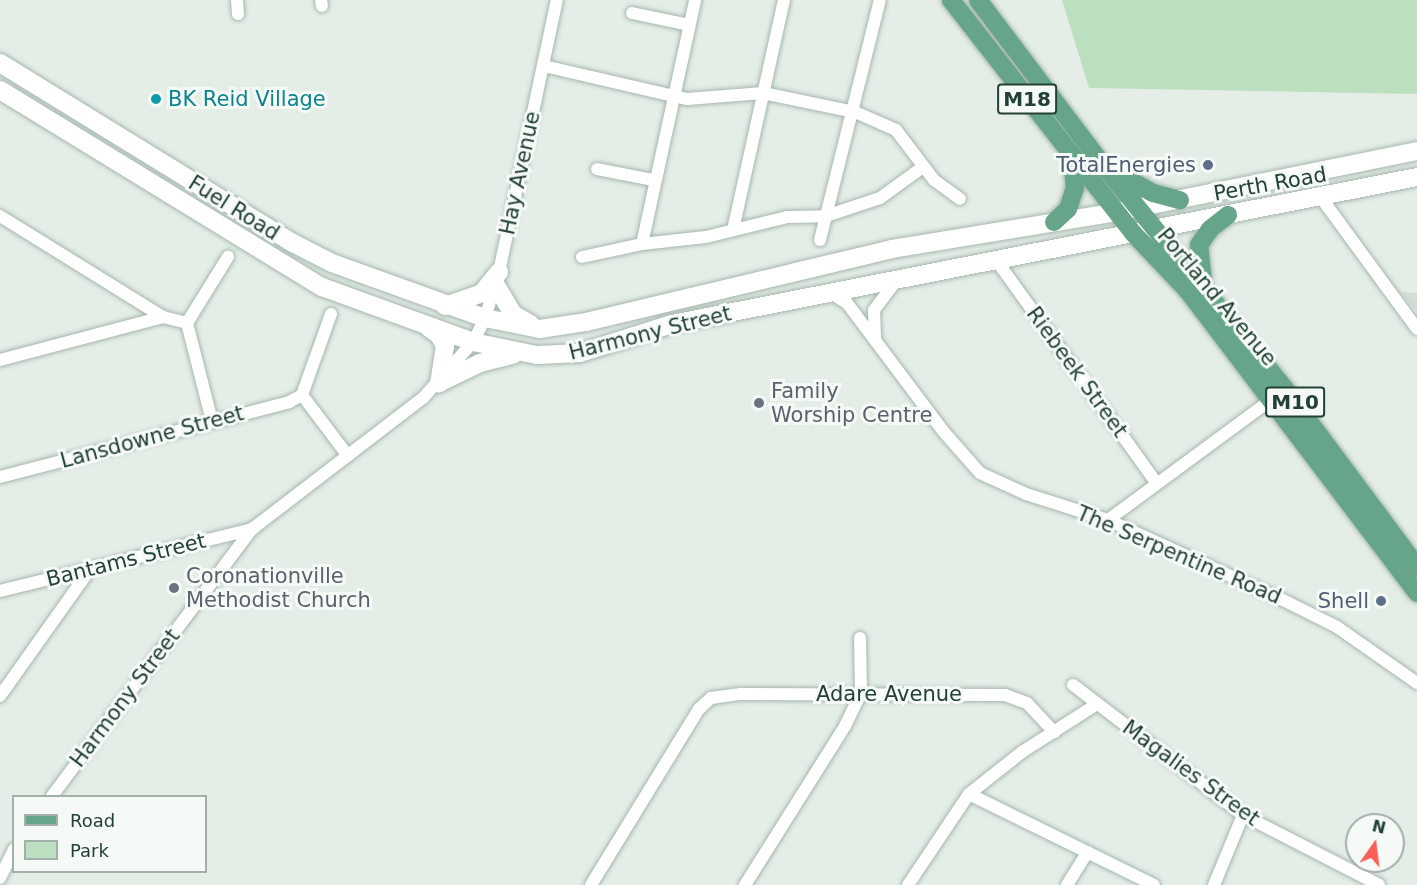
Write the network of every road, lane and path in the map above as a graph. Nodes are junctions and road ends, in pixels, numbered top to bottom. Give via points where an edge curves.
1 (237, 0) edge
2 (558, 0) edge
3 (695, 0) edge
4 (784, 0) edge
5 (880, 0) edge
6 (951, 0) edge
7 (978, 0) edge
8 (632, 13) dead end
9 (238, 14) dead end
10 (689, 25) junction
11 (0, 63) edge
12 (543, 66) junction
13 (0, 90) edge
14 (763, 93) junction
15 (672, 96) junction
16 (855, 112) junction
17 (1417, 151) edge
18 (1071, 154) junction
19 (1103, 165) junction
20 (923, 167) junction
21 (597, 169) dead end
22 (1417, 177) edge
23 (653, 180) junction
24 (960, 199) dead end
25 (1322, 199) junction
26 (1180, 200) junction
27 (1140, 208) junction
28 (1117, 212) junction
29 (1228, 215) junction
30 (0, 216) edge
31 (826, 216) junction
32 (1054, 222) junction
33 (1157, 227) junction
34 (733, 230) junction
35 (1133, 233) junction
36 (820, 240) dead end
37 (642, 244) junction
38 (228, 256) dead end
39 (582, 257) dead end
40 (998, 261) junction
41 (497, 278) junction
42 (895, 282) junction
43 (1204, 288) junction
44 (834, 295) junction
45 (445, 306) junction
46 (331, 314) dead end
47 (163, 317) junction
48 (485, 318) junction
49 (187, 323) junction
50 (427, 326) junction
51 (540, 329) junction
52 (1417, 329) edge
53 (875, 340) junction
54 (473, 342) junction
55 (520, 354) junction
56 (0, 360) edge
57 (440, 383) junction
58 (1279, 394) junction
59 (302, 395) junction
60 (212, 421) junction
61 (348, 456) junction
62 (0, 477) edge
63 (1156, 482) junction
64 (1108, 520) junction
65 (252, 529) junction
66 (1417, 567) edge
67 (91, 568) junction
68 (0, 591) edge
69 (1417, 593) edge
70 (860, 638) dead end
71 (1417, 683) edge
72 (1073, 685) dead end
73 (861, 693) junction
74 (0, 696) edge
75 (1097, 704) junction
76 (1054, 732) junction
77 (969, 794) junction
78 (53, 795) edge
79 (1243, 815) junction
80 (1088, 852) junction
81 (12, 853) edge
82 (0, 878) edge
83 (591, 885) edge
84 (745, 885) edge
85 (908, 885) edge
86 (1067, 885) edge
87 (1154, 885) edge
88 (1214, 885) edge
89 (1379, 885) edge

1 - 9 street
2 - 12 street, Hay Avenue
3 - 10 street
4 - 14 street
5 - 16 street
6 - 18 main road, M18
7 - 19 main road, M18
8 - 10 street
10 - 15 street
11 - 45 main road, Fuel Road via 291,242 363,276
12 - 15 street
12 - 41 street, Hay Avenue
13 - 50 main road, Fuel Road via 308,280
14 - 15 street via 704,100
14 - 16 street
14 - 34 street
15 - 23 street
16 - 20 street via 896,130
16 - 31 street
17 - 26 main road, Perth Road
18 - 28 main road, M18
18 - 32 main road via 1076,188 1068,209
19 - 26 main road via 1153,193
19 - 27 main road, M18
20 - 24 street
20 - 31 street via 880,198
21 - 23 street
22 - 25 main road, Perth Road
23 - 37 street
25 - 29 main road, Perth Road
25 - 52 street
26 - 27 main road, Perth Road
27 - 28 main road, Perth Road
27 - 33 main road, M18
28 - 32 main road, Harmony Street
28 - 35 main road, M18
29 - 33 main road, Perth Road
29 - 43 main road via 1210,229 1199,245
30 - 47 street
31 - 34 street via 787,217
31 - 36 street
32 - 51 main road, Harmony Street via 892,249 586,322
33 - 35 main road, Harmony Street
33 - 43 main road, Portland Avenue / M10
34 - 37 street
35 - 40 main road, Harmony Street
35 - 58 main road, Portland Avenue / M10
37 - 39 street
38 - 49 street
40 - 42 main road, Harmony Street
40 - 63 street, Riebeek Street
41 - 45 main road via 482,293
41 - 48 street, Hay Avenue
41 - 51 main road via 513,314
42 - 44 main road, Harmony Street
42 - 53 street via 874,310
43 - 58 main road, Portland Avenue / M10
44 - 53 street, The Serpentine Road via 847,303
44 - 55 main road, Harmony Street via 672,324 580,353
45 - 48 main road, Fuel Road
46 - 59 street
47 - 49 street
47 - 56 street
48 - 51 main road, Harmony Street
48 - 54 street, Hay Avenue
49 - 60 street
50 - 54 main road, Fuel Road
50 - 57 main road via 445,346
53 - 64 street, The Serpentine Road via 973,468 990,480
54 - 55 main road, Harmony Street
54 - 57 street, Harmony Street
55 - 57 main road via 480,363
57 - 61 street, Harmony Street
58 - 63 street
58 - 66 main road, Portland Avenue / M10
58 - 69 main road, Portland Avenue / M10
59 - 60 street, Lansdowne Street via 289,402
59 - 61 street
60 - 62 street, Lansdowne Street
61 - 65 street, Harmony Street
63 - 64 street
64 - 71 street, The Serpentine Road via 1337,627
65 - 67 street, Bantams Street
65 - 78 street, Harmony Street
67 - 68 street, Bantams Street
67 - 74 street
70 - 73 street
72 - 75 street, Magalies Street
73 - 76 street, Adare Avenue via 1005,695 1027,703
73 - 83 street, Adare Avenue via 711,698 694,716
73 - 84 street via 845,726
75 - 76 street
75 - 79 street, Magalies Street
76 - 77 street
77 - 80 street
77 - 85 street
79 - 88 street
79 - 89 street, Magalies Street
80 - 86 street
80 - 87 street
81 - 82 street

